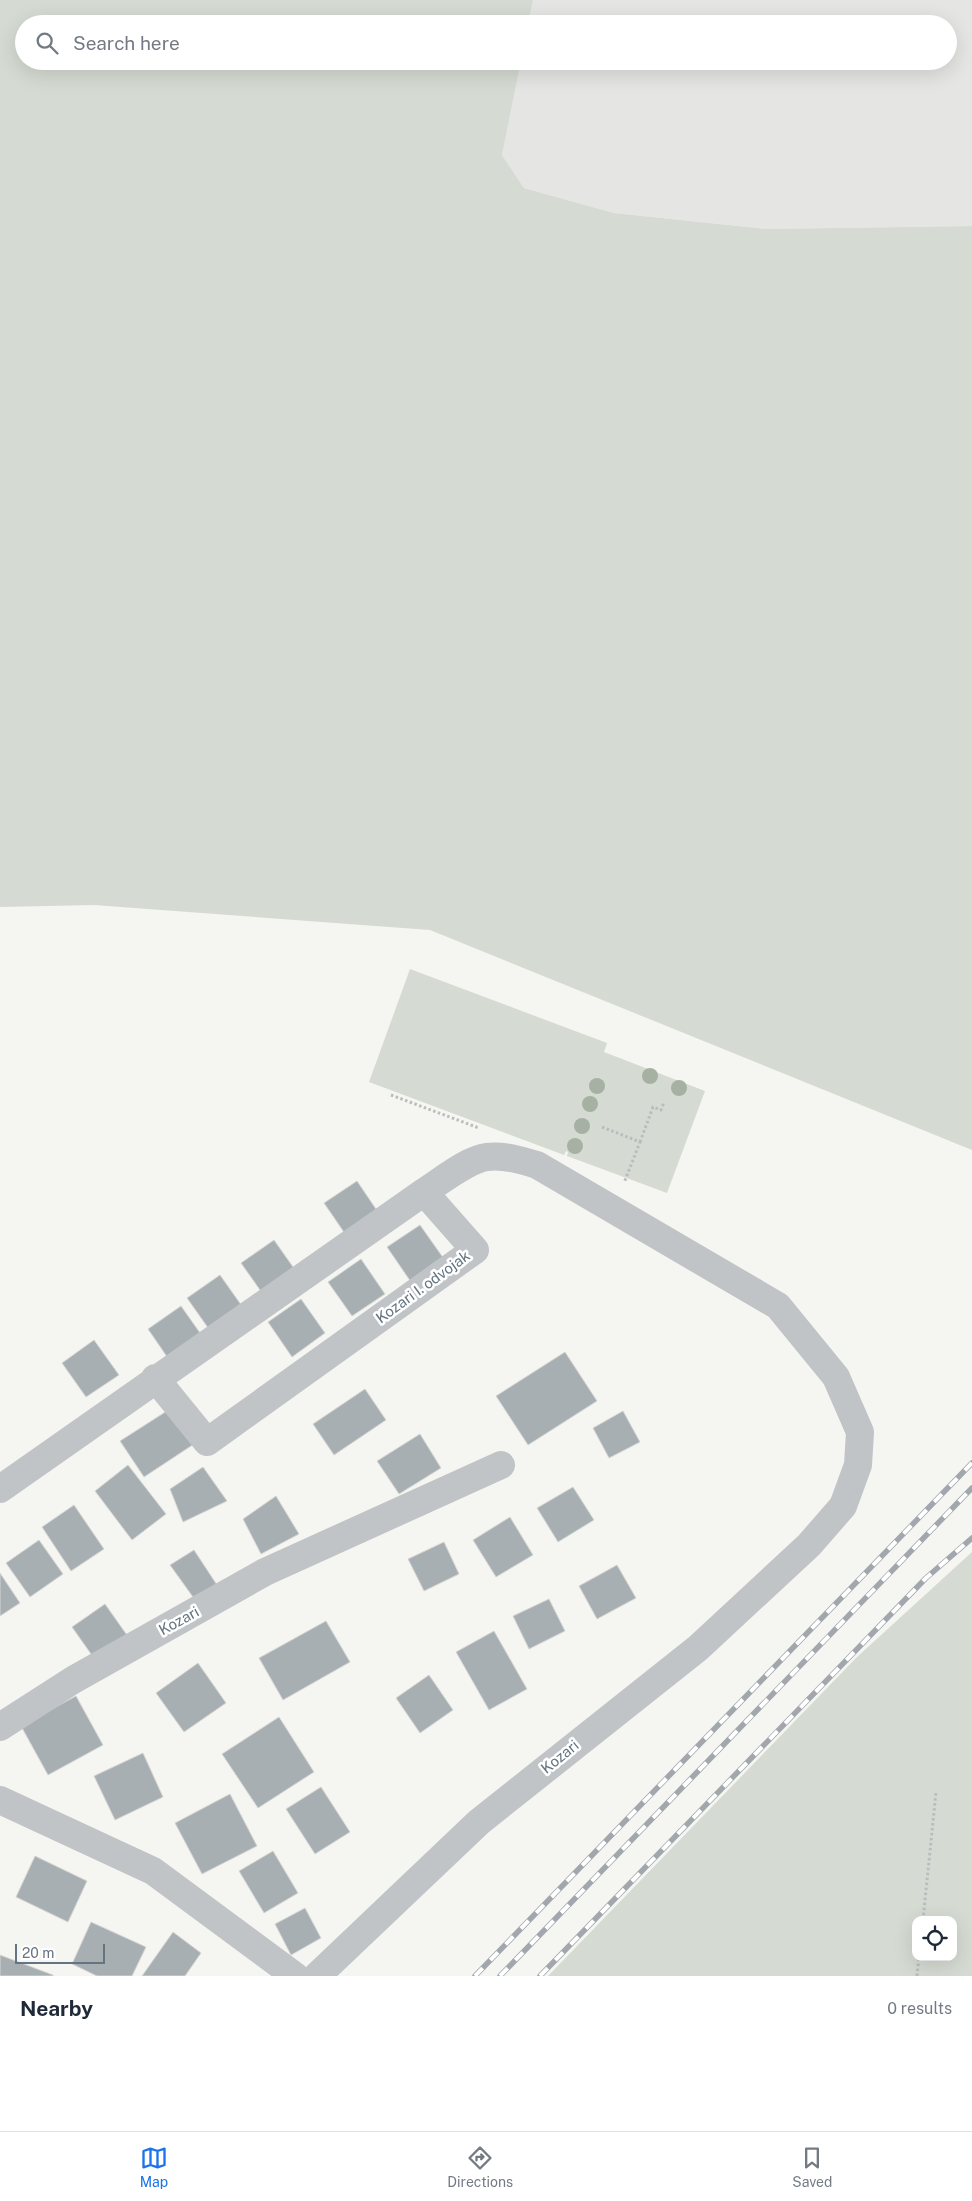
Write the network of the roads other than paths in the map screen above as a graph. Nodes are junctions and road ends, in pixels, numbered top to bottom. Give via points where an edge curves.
1 (424, 1192) junction
2 (155, 1378) junction
3 (501, 1465) dead end
4 (0, 1488) edge
5 (0, 1727) edge
6 (2, 1806) edge
7 (295, 1976) edge
8 (317, 1976) edge

1 - 2 street
1 - 2 street, Kozari I. odvojak via 475,1250 207,1442
1 - 8 street, Kozari via 485,1157 510,1157 537,1166 612,1207 778,1306 836,1377 860,1432 858,1465 843,1506 809,1545 698,1648 479,1822
2 - 4 street
3 - 5 street, Kozari via 265,1572 73,1680
6 - 7 street via 152,1871

